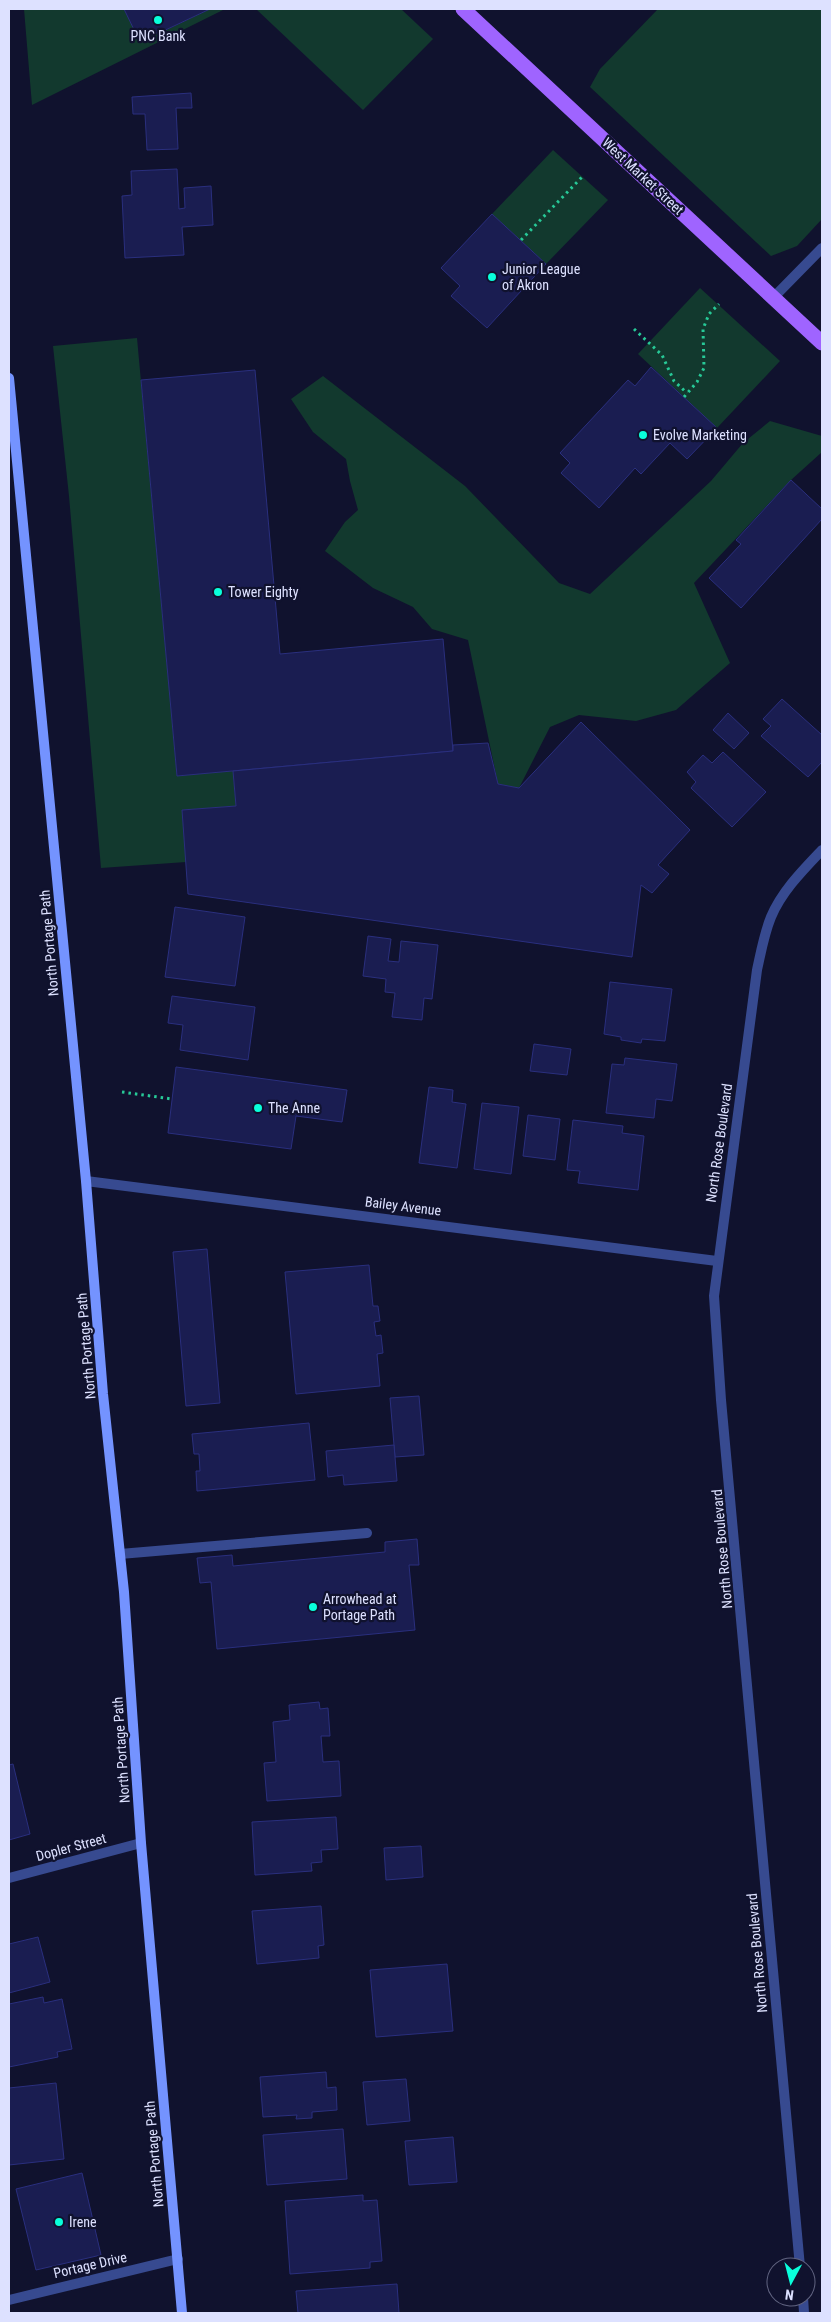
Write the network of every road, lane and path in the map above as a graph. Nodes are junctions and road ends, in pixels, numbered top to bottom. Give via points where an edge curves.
1 (463, 9) edge
2 (583, 176) dead end
3 (521, 240) dead end
4 (822, 248) edge
5 (773, 298) junction
6 (719, 304) dead end
7 (634, 329) dead end
8 (822, 343) edge
9 (9, 378) edge
10 (687, 393) junction
11 (684, 397) dead end
12 (822, 850) edge
13 (122, 1092) dead end
14 (172, 1099) dead end
15 (86, 1181) junction
16 (717, 1261) junction
17 (367, 1534) dead end
18 (120, 1554) junction
19 (141, 1843) junction
20 (9, 1878) edge
21 (799, 2257) edge
22 (178, 2259) junction
23 (9, 2300) edge
24 (182, 2313) edge

1 - 5 main road, West Market Street
2 - 3 path
4 - 5 street
5 - 8 main road, West Market Street
6 - 10 path via 709,314 702,329 704,368
7 - 10 path via 662,355 674,381
9 - 15 main road, North Portage Path
10 - 11 path
12 - 16 street, North Rose Boulevard via 779,902 764,937
13 - 14 path
15 - 16 street, Bailey Avenue
15 - 18 main road, North Portage Path
16 - 21 street, North Rose Boulevard via 714,1296 721,1400
17 - 18 street
18 - 19 main road, North Portage Path
19 - 20 street, Dopler Street
19 - 22 main road, North Portage Path
22 - 23 street, Portage Drive
22 - 24 main road, North Portage Path

